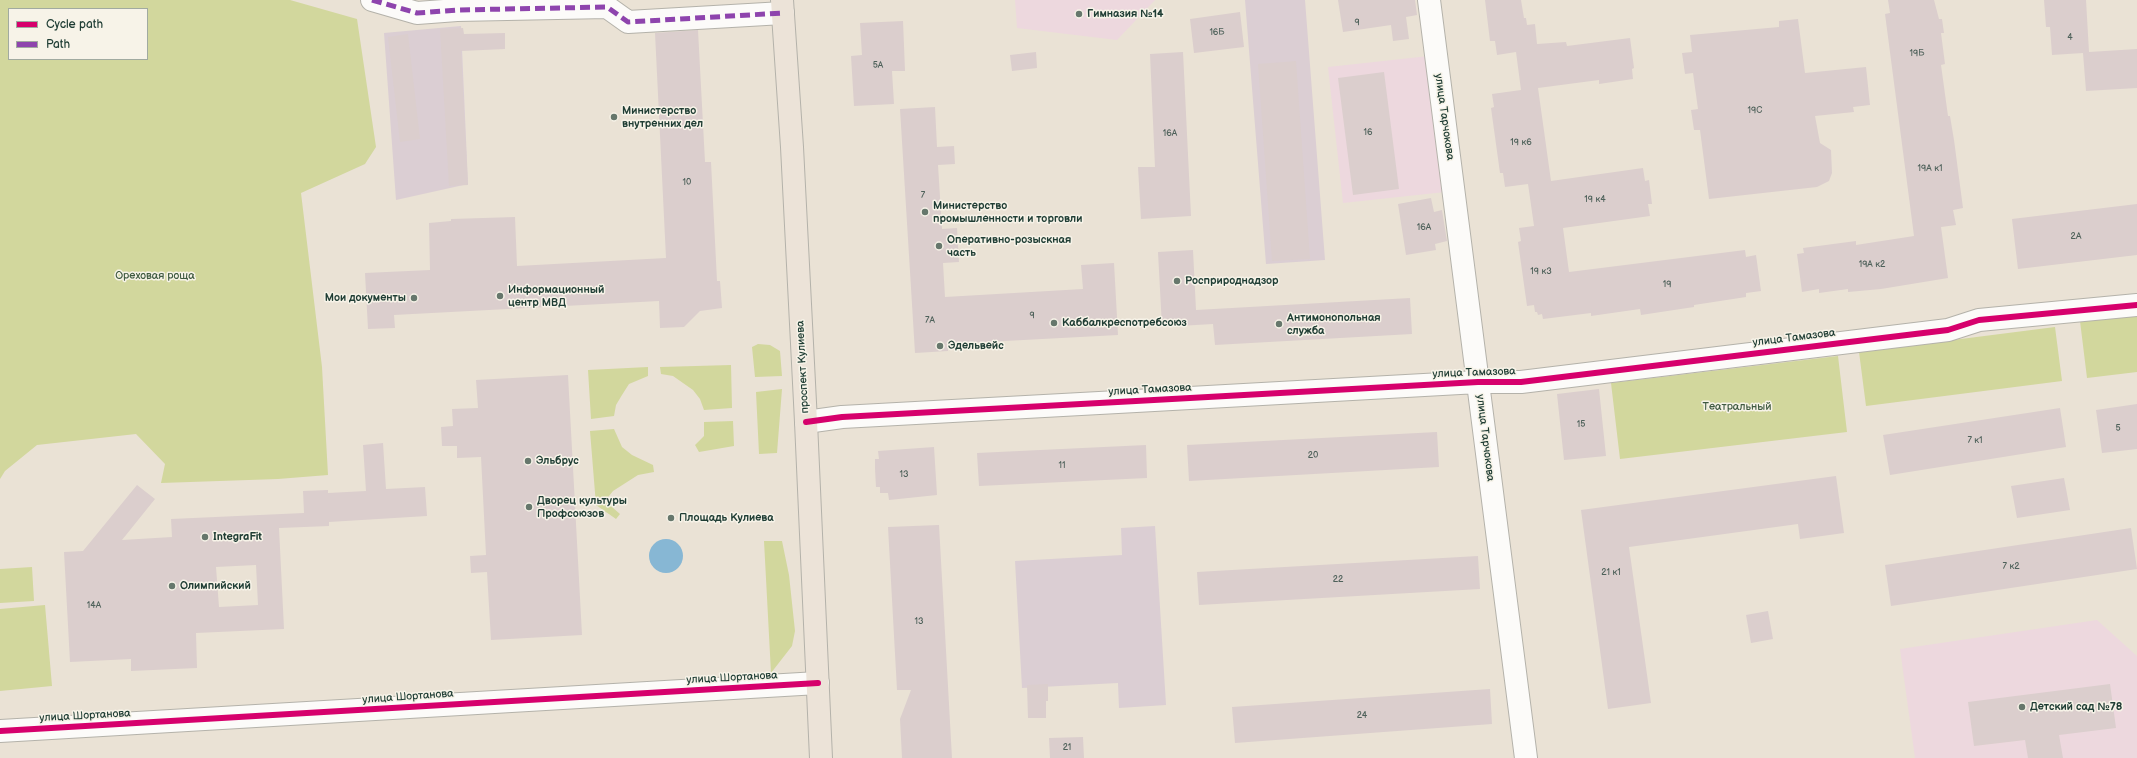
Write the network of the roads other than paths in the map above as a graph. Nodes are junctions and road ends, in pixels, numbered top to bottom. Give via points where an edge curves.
1 (372, 0) edge
2 (1429, 0) edge
3 (782, 6) edge
4 (2137, 305) edge
5 (1478, 382) junction
6 (806, 422) junction
7 (818, 683) junction
8 (0, 731) edge
9 (821, 758) edge
10 (1526, 758) edge

1 - 3 street via 417,14 457,10 607,7 628,22
2 - 5 street, улица Тарчокова
3 - 6 main road, проспект Кулиева
4 - 5 street, улица Тамазова via 1980,320 1948,330 1529,381
5 - 6 street, улица Тамазова via 850,417
5 - 10 street, улица Тарчокова
6 - 7 main road, проспект Кулиева
7 - 8 street, улица Шортанова
7 - 9 main road, проспект Кулиева

